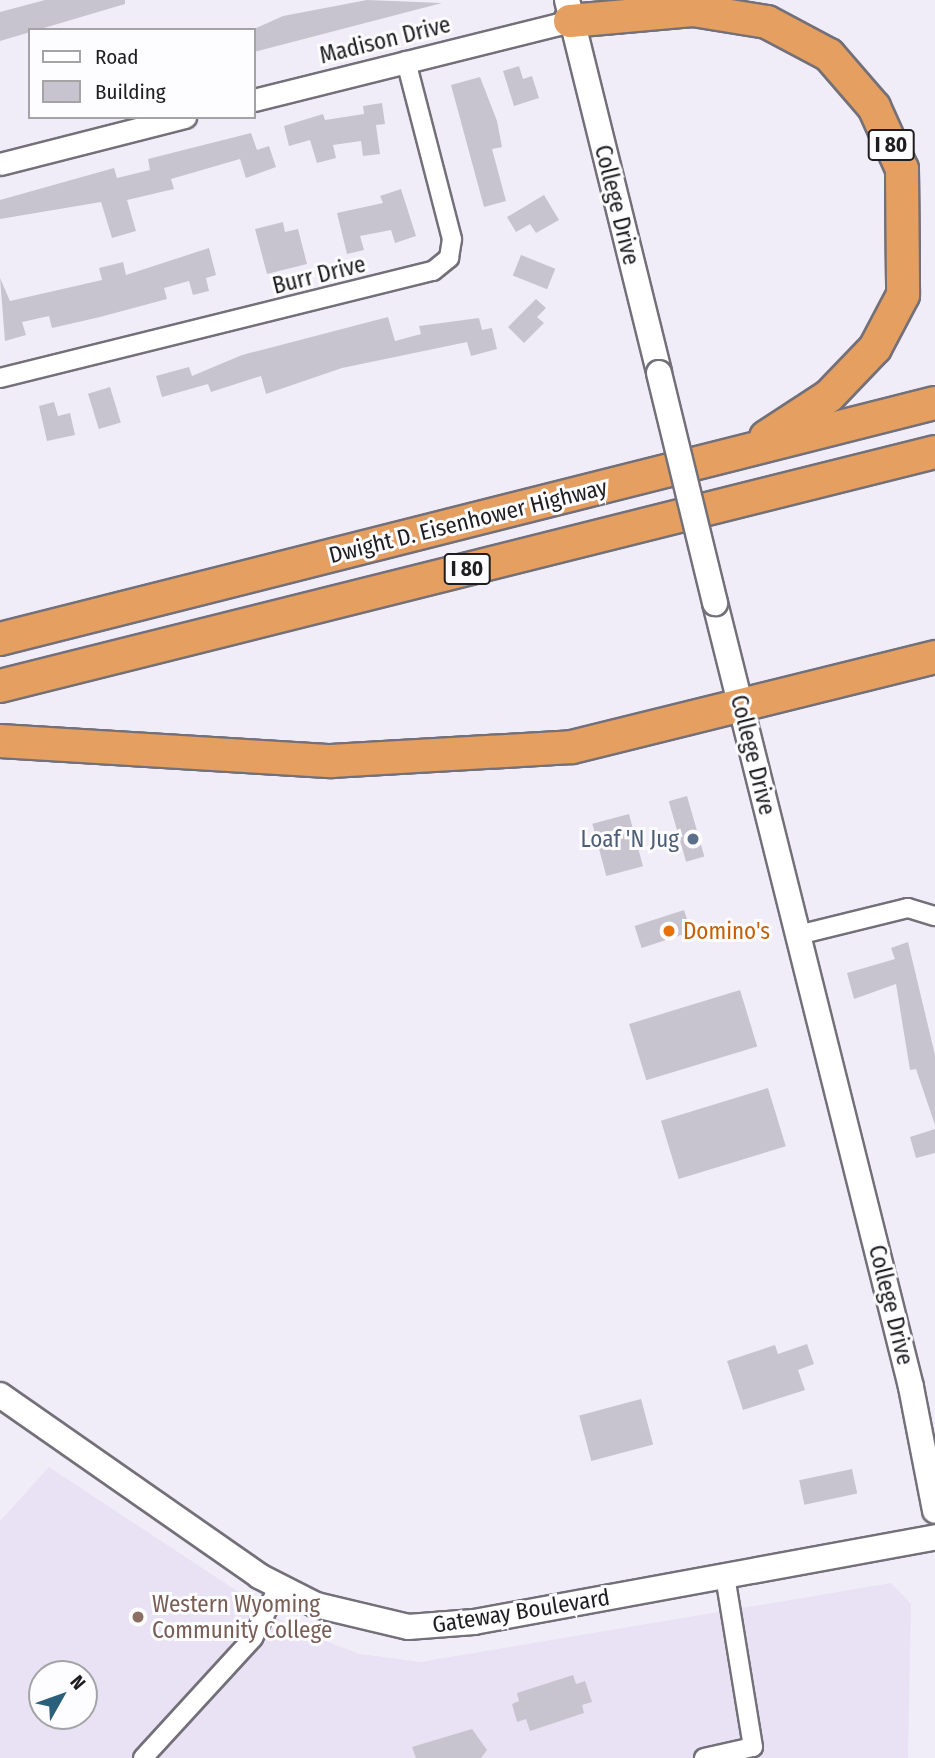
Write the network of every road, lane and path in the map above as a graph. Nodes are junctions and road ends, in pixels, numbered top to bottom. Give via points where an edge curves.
1 (627, 0) edge
2 (569, 10) edge
3 (406, 61) junction
4 (256, 99) edge
5 (177, 119) edge
6 (0, 164) edge
7 (0, 379) edge
8 (935, 403) edge
9 (744, 451) junction
10 (935, 452) edge
11 (0, 639) edge
12 (935, 657) edge
13 (0, 686) edge
14 (740, 703) junction
15 (0, 741) edge
16 (935, 916) edge
17 (798, 935) junction
18 (0, 1395) edge
19 (933, 1485) edge
20 (935, 1511) edge
21 (935, 1538) edge
22 (725, 1576) junction
23 (279, 1586) junction
24 (143, 1758) edge
25 (704, 1758) edge

1 - 2 highway
2 - 3 street, Madison Drive
2 - 9 highway, I 80 via 693,10 767,22 829,55 874,107 902,169 903,295 874,348 829,396
2 - 14 main road, College Drive, bridge
3 - 4 street, Madison Drive
3 - 7 street, Burr Drive via 452,239 449,258 433,271
5 - 6 street
8 - 9 highway, Dwight D. Eisenhower Highway / I 80
9 - 11 highway, Dwight D. Eisenhower Highway / I 80
10 - 13 highway, Dwight D. Eisenhower Highway / I 80
12 - 14 highway
14 - 15 highway via 572,747 331,761
14 - 17 main road, College Drive
16 - 17 street via 908,908
17 - 19 main road, College Drive
18 - 23 main road, Gateway Boulevard
19 - 20 main road, College Drive
21 - 22 main road, Gateway Boulevard
22 - 23 main road, Gateway Boulevard via 474,1622 408,1628 316,1605
22 - 25 street via 753,1747
23 - 24 street via 253,1638

